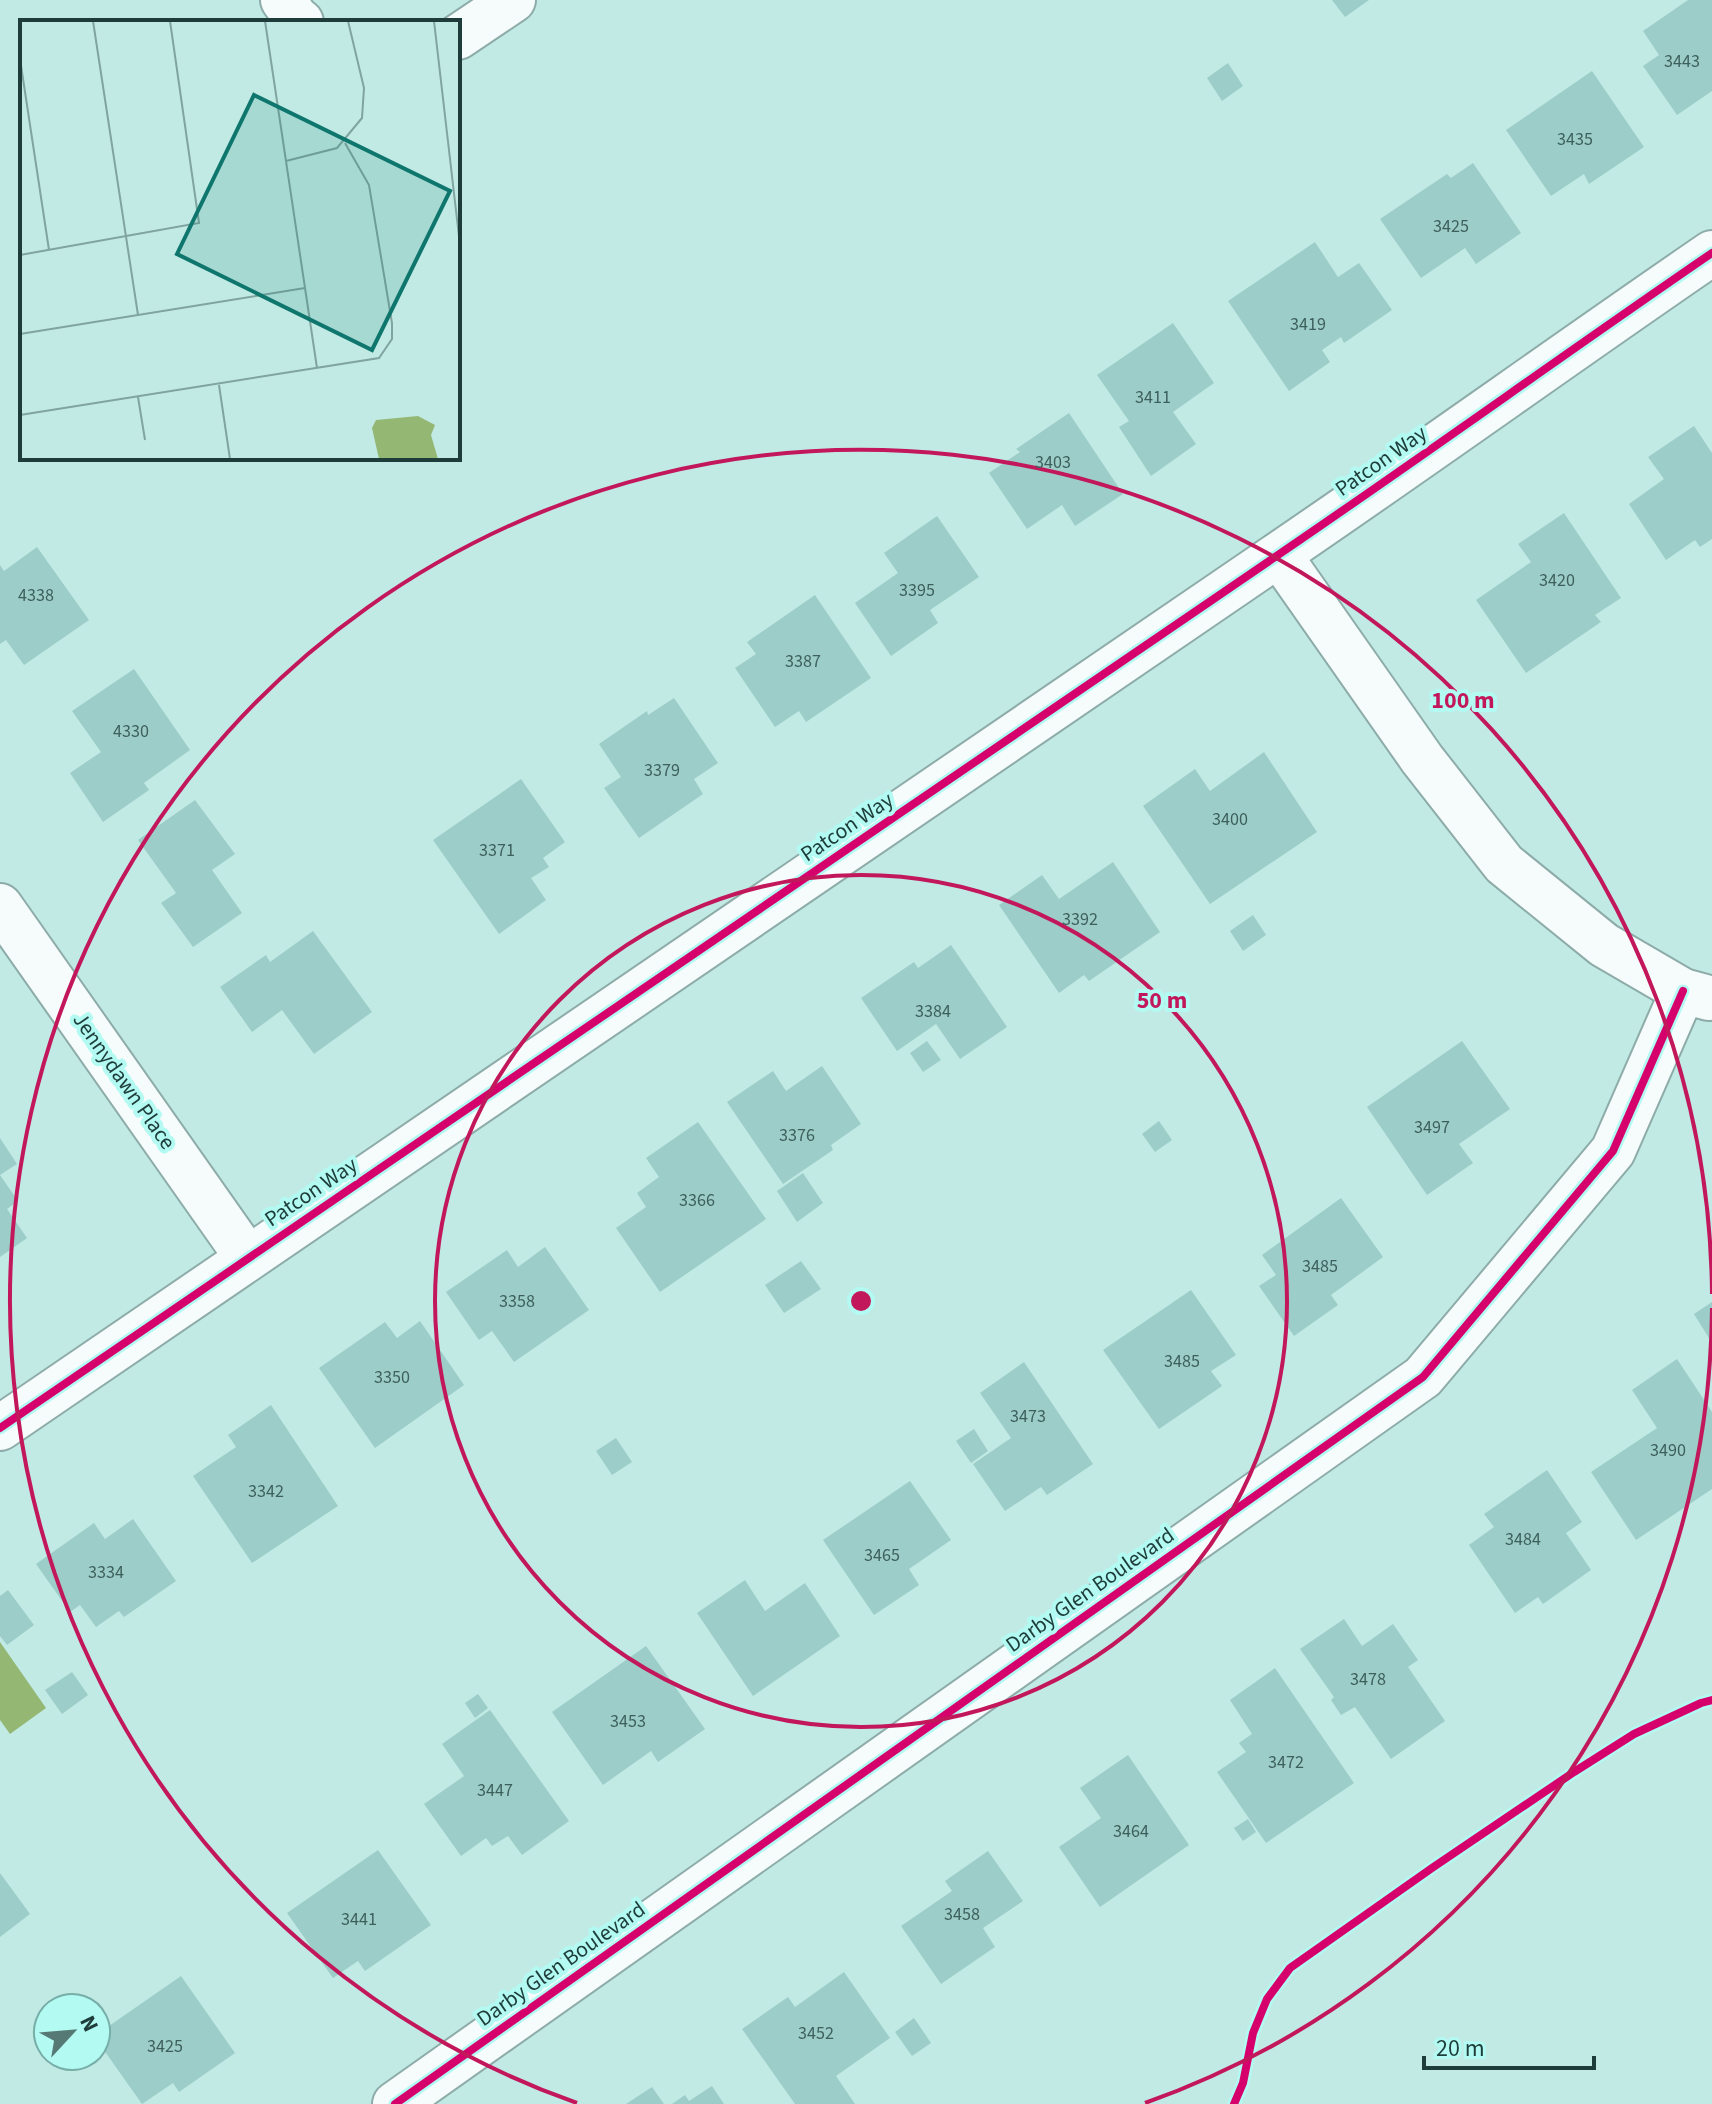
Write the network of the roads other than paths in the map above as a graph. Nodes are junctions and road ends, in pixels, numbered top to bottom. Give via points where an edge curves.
1 (283, 0) edge
2 (513, 0) edge
3 (298, 20) edge
4 (460, 36) edge
5 (1712, 253) edge
6 (1279, 555) junction
7 (0, 906) edge
8 (1698, 995) edge
9 (247, 1257) junction
10 (0, 1428) edge
11 (395, 2104) edge

1 - 3 street
2 - 4 street
5 - 6 street, Patcon Way
6 - 8 street via 1422,759 1504,864 1604,945
6 - 9 street, Patcon Way
7 - 9 street, Jennydawn Place
8 - 11 street, Darby Glen Boulevard via 1613,1151 1423,1377
9 - 10 street, Patcon Way

